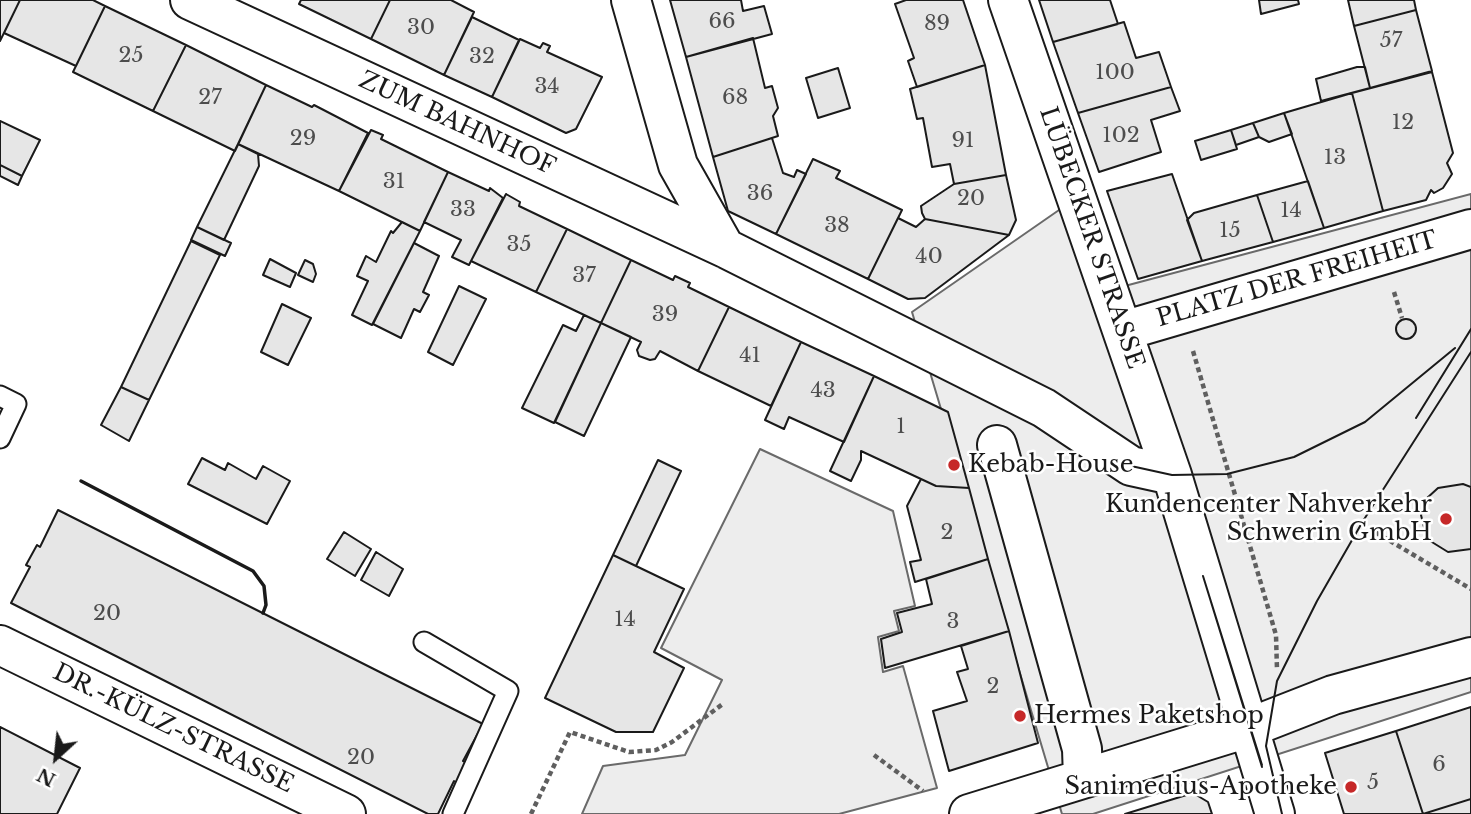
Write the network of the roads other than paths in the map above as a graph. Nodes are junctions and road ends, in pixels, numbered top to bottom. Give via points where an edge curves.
1 (190, 0) edge
2 (631, 0) edge
3 (1009, 0) edge
4 (1471, 229) edge
5 (725, 248) junction
6 (1123, 331) junction
7 (0, 396) edge
8 (0, 438) edge
9 (997, 445) dead end
10 (1172, 475) junction
11 (424, 642) dead end
12 (0, 645) edge
13 (1471, 657) edge
14 (1251, 727) junction
15 (1083, 778) junction
16 (346, 814) edge
17 (453, 814) edge
18 (969, 814) edge
19 (1275, 814) edge

1 - 5 street, ZUM BAHNHOF
2 - 5 street via 678,165
3 - 6 street, LÜBECKER STRASSE
4 - 6 street, PLATZ DER FREIHEIT
5 - 10 street, ZUM BAHNHOF via 1044,408 1131,466
6 - 10 street, LÜBECKER STRASSE
7 - 8 lane via 16,404
9 - 15 street via 1082,749
10 - 14 street, LÜBECKER STRASSE
11 - 17 lane via 508,691
12 - 16 street, DR.-KÜLZ-STRASSE
13 - 14 street via 1332,695
14 - 15 street
14 - 19 street, LÜBECKER STRASSE
15 - 18 street

